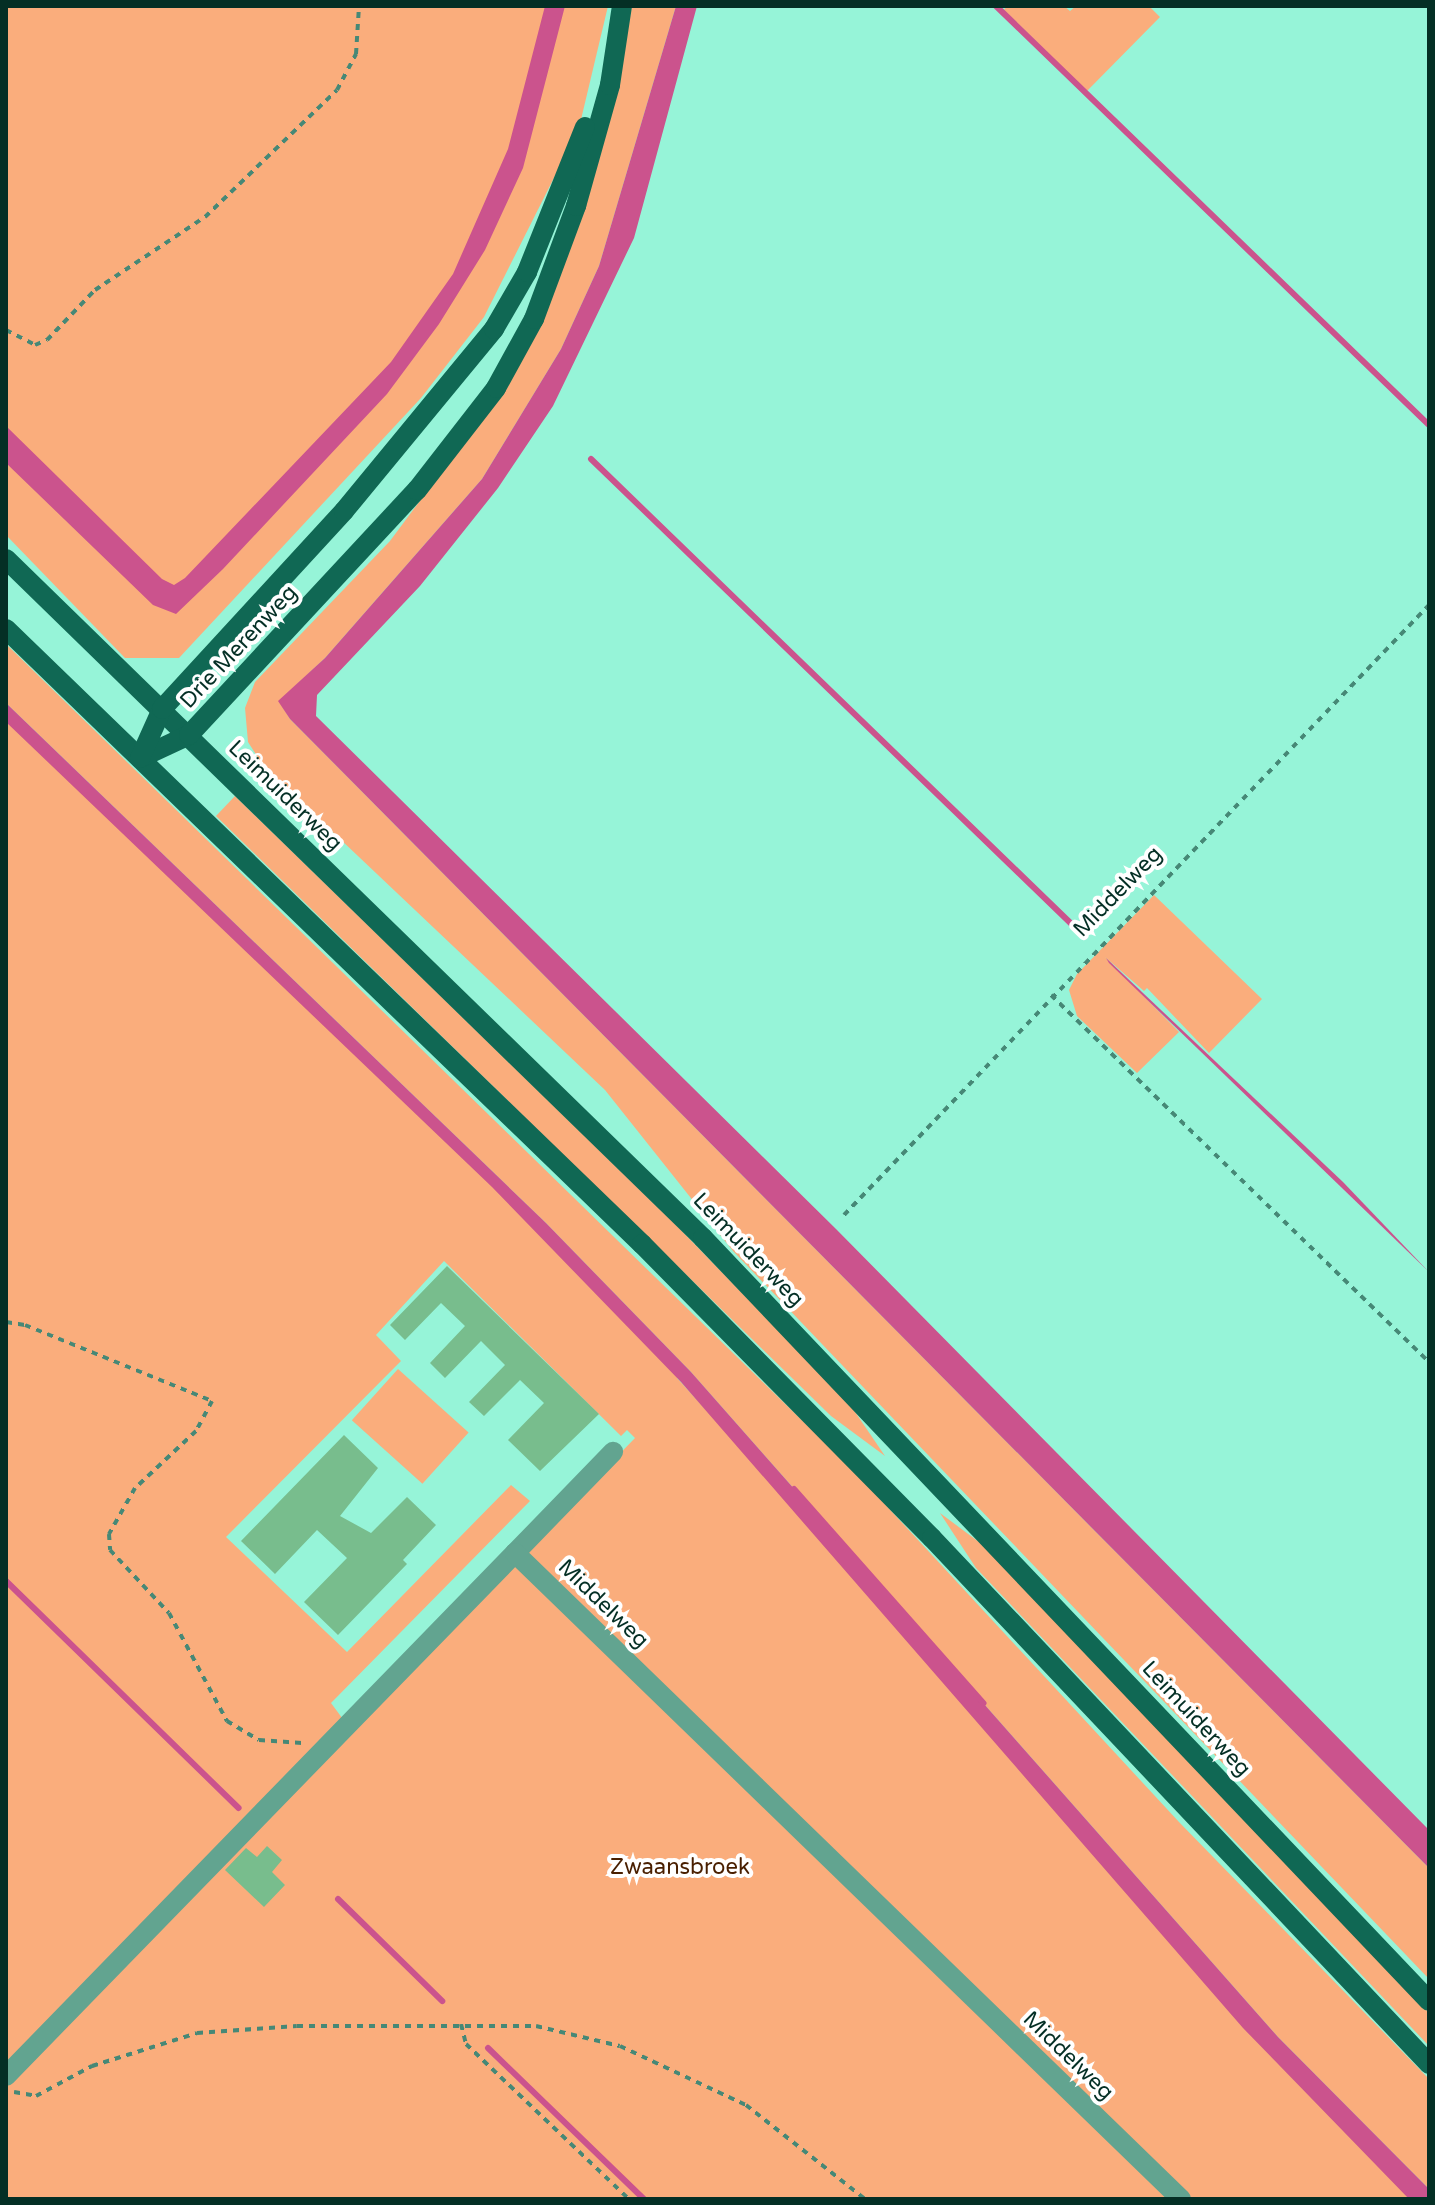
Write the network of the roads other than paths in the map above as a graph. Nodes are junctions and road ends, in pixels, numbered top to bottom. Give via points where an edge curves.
1 (620, 6) edge
2 (6, 559) edge
3 (6, 629) edge
4 (162, 709) junction
5 (189, 735) junction
6 (140, 758) junction
7 (613, 1452) dead end
8 (515, 1553) junction
9 (1429, 2001) edge
10 (1429, 2064) edge
11 (6, 2076) edge
12 (1181, 2199) edge

1 - 4 main road, Drie Merenweg via 575,157 527,272 494,329 344,511
1 - 5 main road, Drie Merenweg via 610,85 576,206 534,319 496,388 417,490
2 - 4 main road, Leimuiderweg
3 - 6 main road
4 - 5 main road, Leimuiderweg
4 - 6 main road, Drie Merenweg
5 - 6 main road, Drie Merenweg
5 - 9 main road, Leimuiderweg via 714,1249
6 - 10 main road via 798,1402
7 - 8 lane
8 - 11 lane
8 - 12 lane, Middelweg

